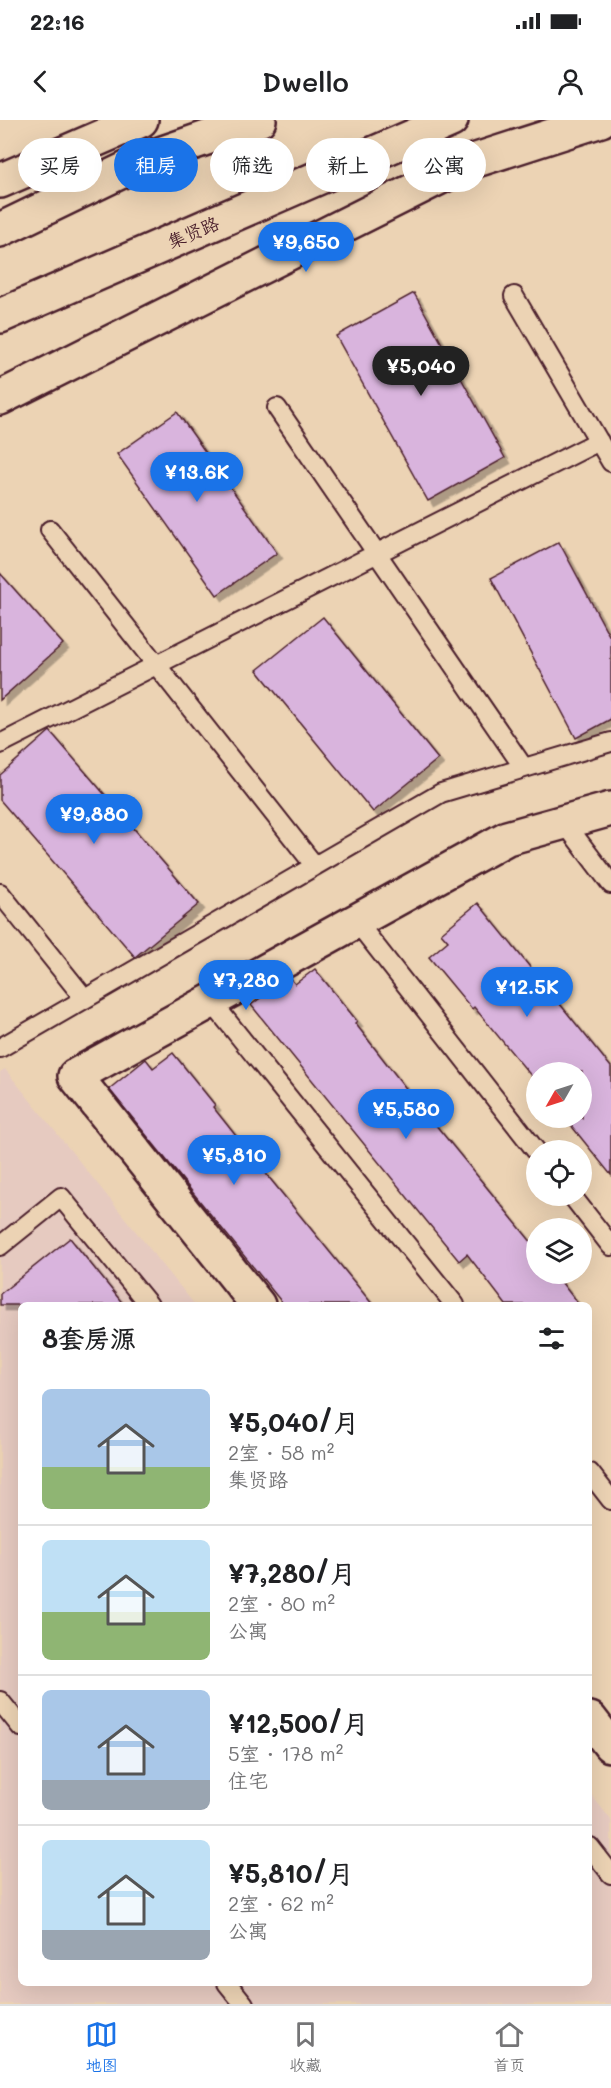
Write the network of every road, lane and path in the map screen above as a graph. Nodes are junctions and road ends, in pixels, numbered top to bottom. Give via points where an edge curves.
1 (258, 120) edge
2 (451, 120) edge
3 (601, 120) edge
4 (130, 124) edge
5 (0, 182) edge
6 (0, 230) edge
7 (514, 296) dead end
8 (0, 316) edge
9 (0, 398) edge
10 (277, 408) dead end
11 (598, 441) junction
12 (611, 462) edge
13 (50, 530) dead end
14 (377, 553) junction
15 (157, 664) junction
16 (611, 742) edge
17 (0, 744) edge
18 (524, 768) junction
19 (611, 809) edge
20 (564, 822) junction
21 (315, 866) junction
22 (611, 884) edge
23 (0, 893) edge
24 (356, 921) junction
25 (85, 999) junction
26 (210, 1001) junction
27 (0, 1048) edge
28 (528, 1140) edge
29 (580, 1206) edge
30 (0, 1246) edge
31 (611, 1246) edge
32 (147, 1302) edge
33 (256, 1302) edge
34 (453, 1302) edge
35 (592, 1476) edge
36 (611, 1500) edge
37 (0, 1701) edge
38 (592, 1721) edge
39 (18, 1724) edge
40 (611, 1745) edge
41 (592, 1850) edge
42 (611, 1874) edge
43 (229, 1986) edge
44 (244, 2004) edge

1 - 6 main road via 151,157
2 - 8 main road, 集贤路
3 - 9 main road via 470,162
4 - 5 main road
7 - 11 lane
10 - 14 lane
11 - 12 lane
11 - 14 lane
13 - 15 lane
14 - 15 lane
14 - 18 lane
15 - 17 lane
15 - 21 lane
16 - 18 lane
18 - 21 lane via 441,793
19 - 20 main road
20 - 22 lane
20 - 24 main road via 507,838
21 - 25 lane
23 - 25 lane
24 - 26 main road
24 - 28 lane
25 - 27 lane
26 - 33 main road via 75,1076
26 - 34 lane
29 - 31 lane
30 - 32 lane via 61,1197
35 - 36 lane
37 - 39 lane
38 - 40 main road
41 - 42 lane
43 - 44 lane

